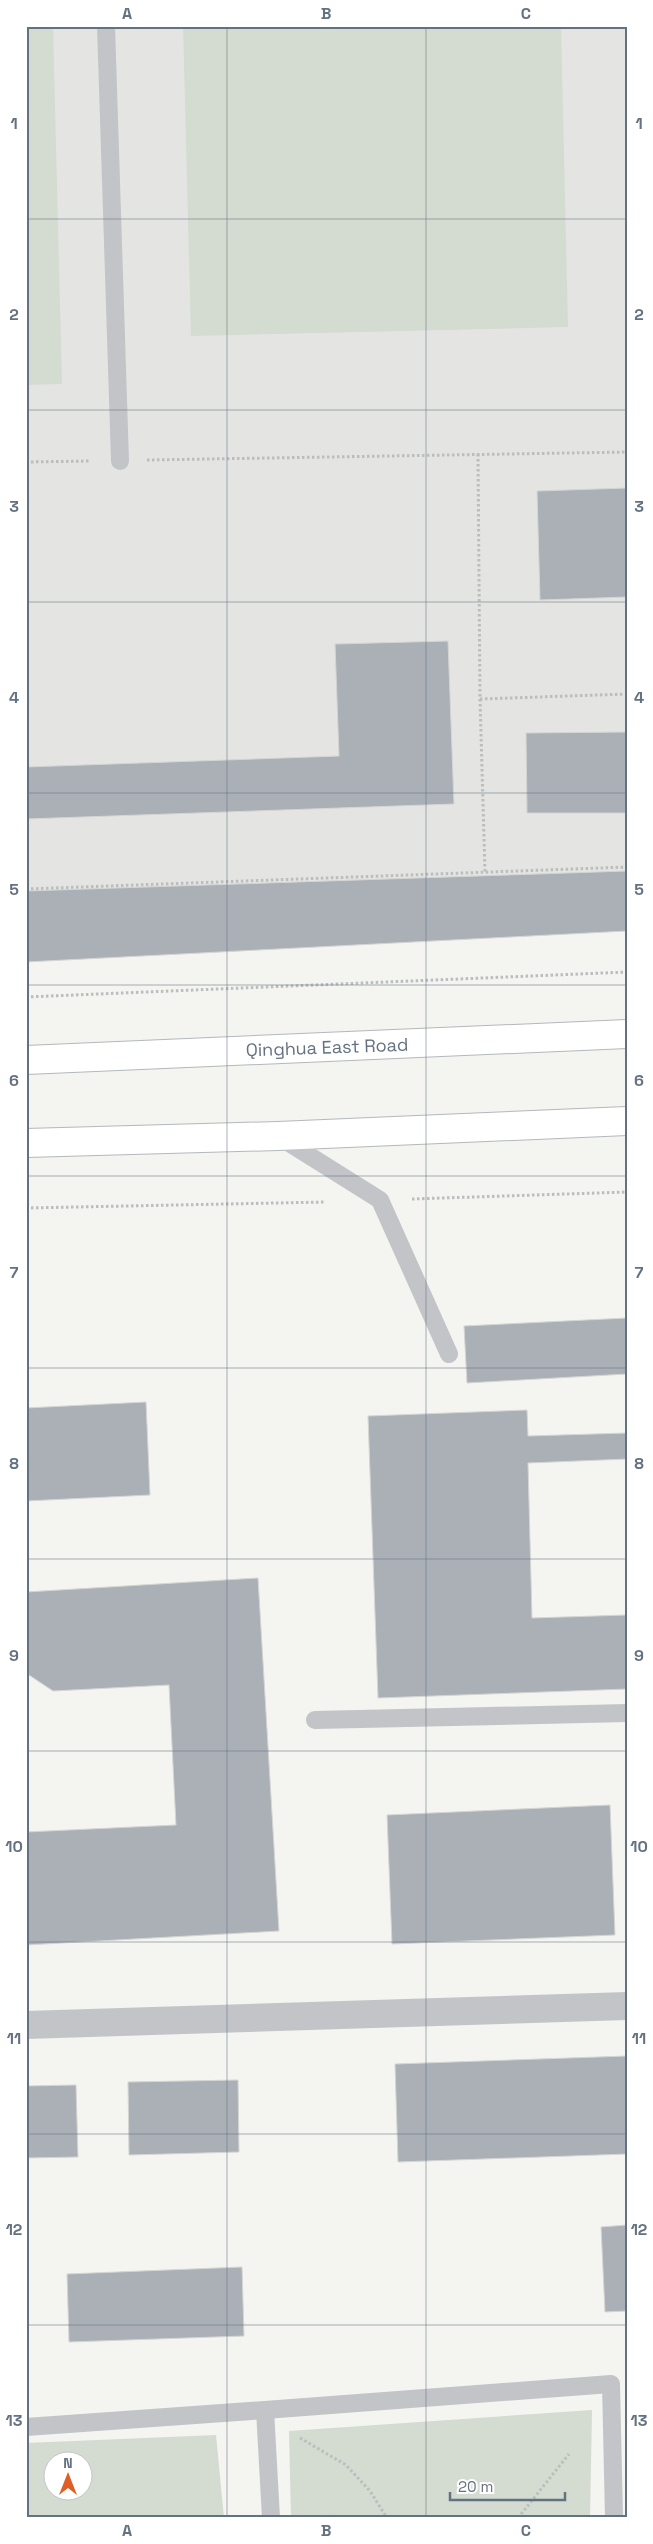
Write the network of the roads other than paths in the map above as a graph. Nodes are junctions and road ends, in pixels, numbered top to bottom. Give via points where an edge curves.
1 (106, 26) edge
2 (120, 461) road end
3 (627, 1034) edge
4 (26, 1060) edge
5 (627, 1121) edge
6 (278, 1136) junction
7 (26, 1143) edge
8 (449, 1354) dead end
9 (627, 1713) edge
10 (315, 1720) dead end
11 (627, 2006) edge
12 (26, 2025) edge
13 (619, 2384) edge
14 (265, 2410) junction
15 (26, 2427) edge
16 (271, 2518) edge
17 (614, 2518) edge

1 - 2 lane
3 - 4 main road, Qinghua East Road
5 - 6 main road
6 - 7 main road
6 - 8 lane via 380,1200
9 - 10 lane
11 - 12 street
13 - 14 lane
13 - 17 lane
14 - 15 lane
14 - 16 lane

